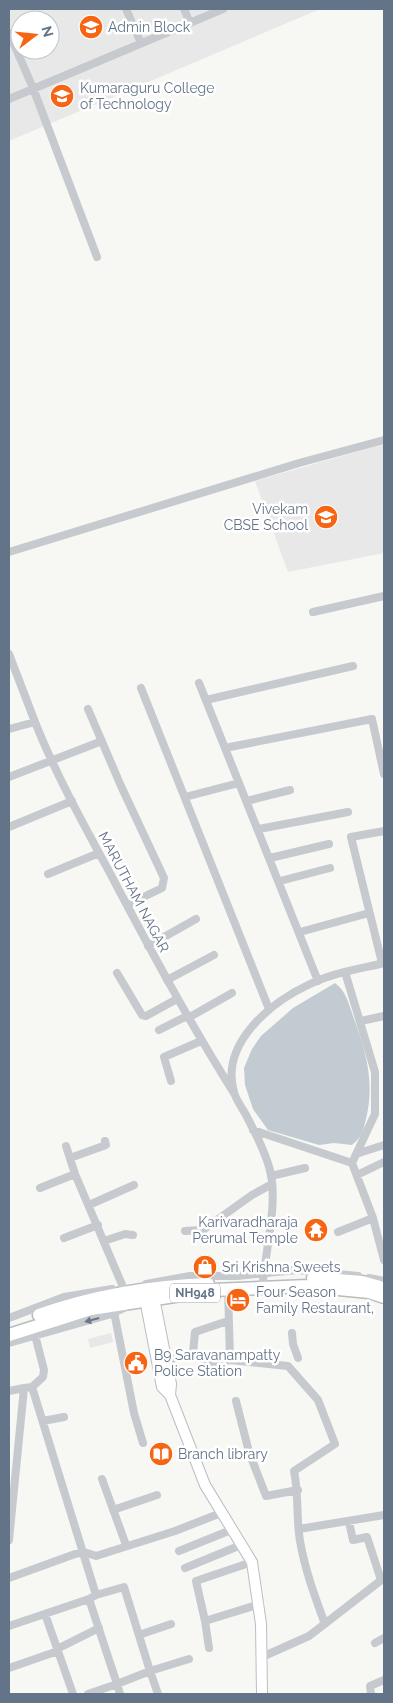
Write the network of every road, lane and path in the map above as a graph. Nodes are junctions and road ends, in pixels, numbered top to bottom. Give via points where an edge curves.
1 (126, 9) edge
2 (184, 9) edge
3 (223, 9) edge
4 (190, 23) junction
5 (9, 34) edge
6 (141, 43) junction
7 (33, 88) junction
8 (9, 98) edge
9 (97, 257) dead end
10 (384, 440) edge
11 (9, 552) edge
12 (384, 596) edge
13 (314, 612) dead end
14 (9, 654) edge
15 (352, 666) dead end
16 (13, 676) edge
17 (198, 683) dead end
18 (141, 688) dead end
19 (206, 700) junction
20 (88, 709) dead end
21 (35, 722) junction
22 (9, 730) edge
23 (102, 741) junction
24 (225, 748) junction
25 (50, 760) junction
26 (384, 774) edge
27 (9, 777) edge
28 (240, 783) junction
29 (290, 790) dead end
30 (185, 797) junction
31 (247, 800) junction
32 (72, 801) junction
33 (348, 812) dead end
34 (9, 827) edge
35 (259, 830) junction
36 (384, 831) edge
37 (330, 844) dead end
38 (99, 853) junction
39 (270, 858) junction
40 (330, 868) dead end
41 (48, 874) dead end
42 (280, 881) junction
43 (126, 905) junction
44 (369, 913) junction
45 (196, 919) dead end
46 (300, 932) junction
47 (148, 946) junction
48 (214, 954) dead end
49 (383, 963) edge
50 (345, 972) junction
51 (117, 973) dead end
52 (167, 980) junction
53 (318, 981) junction
54 (232, 993) dead end
55 (177, 999) junction
56 (269, 1009) junction
57 (384, 1016) edge
58 (188, 1017) junction
59 (361, 1022) junction
60 (159, 1030) dead end
61 (201, 1041) junction
62 (384, 1069) edge
63 (375, 1072) junction
64 (171, 1081) dead end
65 (234, 1092) junction
66 (384, 1094) edge
67 (375, 1096) junction
68 (253, 1130) junction
69 (106, 1141) dead end
70 (66, 1146) dead end
71 (384, 1146) edge
72 (359, 1153) junction
73 (70, 1158) junction
74 (384, 1162) edge
75 (352, 1163) junction
76 (305, 1168) dead end
77 (75, 1174) junction
78 (357, 1175) junction
79 (272, 1180) junction
80 (134, 1185) dead end
81 (40, 1188) dead end
82 (89, 1204) junction
83 (373, 1218) junction
84 (98, 1225) junction
85 (185, 1231) dead end
86 (338, 1232) dead end
87 (133, 1235) dead end
88 (64, 1238) dead end
89 (104, 1241) junction
90 (384, 1260) edge
91 (264, 1277) junction
92 (384, 1281) edge
93 (123, 1287) junction
94 (384, 1288) edge
95 (228, 1289) junction
96 (146, 1296) junction
97 (384, 1297) edge
98 (114, 1312) junction
99 (9, 1318) edge
100 (228, 1320) junction
101 (9, 1326) edge
102 (292, 1333) dead end
103 (9, 1335) edge
104 (35, 1335) junction
105 (9, 1343) edge
106 (193, 1353) junction
107 (230, 1360) junction
108 (166, 1361) junction
109 (288, 1366) junction
110 (28, 1387) junction
111 (9, 1391) edge
112 (170, 1395) junction
113 (236, 1401) dead end
114 (64, 1417) dead end
115 (43, 1421) junction
116 (143, 1443) dead end
117 (102, 1479) dead end
118 (298, 1490) junction
119 (157, 1495) dead end
120 (113, 1510) junction
121 (221, 1513) junction
122 (384, 1515) edge
123 (349, 1522) junction
124 (299, 1529) junction
125 (231, 1530) junction
126 (9, 1540) edge
127 (126, 1545) junction
128 (241, 1545) junction
129 (179, 1551) dead end
130 (84, 1552) junction
131 (252, 1562) junction
132 (185, 1568) dead end
133 (9, 1578) edge
134 (383, 1579) edge
135 (96, 1595) junction
136 (89, 1600) junction
137 (260, 1604) junction
138 (45, 1614) junction
139 (206, 1621) junction
140 (172, 1624) dead end
141 (325, 1624) junction
142 (9, 1626) edge
143 (99, 1628) junction
144 (139, 1635) junction
145 (384, 1638) edge
146 (375, 1644) dead end
147 (209, 1648) dead end
148 (58, 1650) junction
149 (262, 1657) junction
150 (189, 1659) dead end
151 (9, 1668) edge
152 (150, 1671) junction
153 (384, 1680) edge
154 (117, 1684) junction
155 (73, 1694) edge
156 (88, 1694) edge
157 (120, 1694) edge
158 (158, 1694) edge
159 (262, 1694) edge
160 (371, 1694) edge

1 - 6 street
2 - 4 street
3 - 4 street
4 - 6 street
5 - 7 street
6 - 7 street
7 - 8 street
7 - 9 street
10 - 11 street
12 - 13 street
14 - 16 street, MARUTHAM NAGAR
15 - 19 street
16 - 21 street, MARUTHAM NAGAR
17 - 19 street
18 - 30 street
19 - 24 street
20 - 23 street
21 - 22 street
21 - 25 street, MARUTHAM NAGAR
23 - 25 street
23 - 43 street via 164,878 162,888
24 - 26 street via 372,719
24 - 28 street
25 - 27 street
25 - 32 street, MARUTHAM NAGAR
28 - 30 street
28 - 31 street
29 - 31 street
30 - 56 street
31 - 35 street
32 - 34 street
32 - 38 street, MARUTHAM NAGAR
33 - 35 street
35 - 39 street
36 - 44 street via 351,837
37 - 39 street
38 - 41 street
38 - 43 street, MARUTHAM NAGAR
39 - 42 street
40 - 42 street
42 - 46 street
43 - 47 street, MARUTHAM NAGAR
44 - 46 street
44 - 49 street
45 - 47 street
46 - 53 street
47 - 52 street, MARUTHAM NAGAR
48 - 52 street
49 - 50 street
50 - 53 street
50 - 59 street
51 - 55 street via 142,1016
52 - 55 street, MARUTHAM NAGAR
53 - 56 street
54 - 58 street
55 - 58 street, MARUTHAM NAGAR
56 - 65 street via 241,1041 233,1062
57 - 59 street
58 - 60 street
58 - 61 street, MARUTHAM NAGAR
59 - 63 street
61 - 64 street via 164,1058
61 - 65 street, MARUTHAM NAGAR
62 - 63 street
63 - 67 street
65 - 68 street
66 - 67 street
67 - 72 street via 375,1114
68 - 75 street
68 - 79 street
69 - 73 street via 106,1145
70 - 73 street
71 - 72 street
72 - 75 street
73 - 77 street
74 - 78 street
75 - 78 street
76 - 79 street
77 - 81 street
77 - 82 street
78 - 83 street
79 - 85 street via 203,1230
79 - 91 street
80 - 82 street
82 - 84 street
83 - 86 street
83 - 90 street
84 - 88 street
84 - 89 street
87 - 89 street
89 - 93 street
91 - 92 street via 297,1270 335,1272
91 - 93 street via 190,1276
91 - 94 highway, NH948 via 362,1282
91 - 96 highway, NH948 via 185,1285
93 - 99 street via 64,1297
95 - 96 highway, NH948
95 - 97 highway, NH948 via 308,1286 369,1292
95 - 100 street
96 - 98 street
96 - 101 highway, NH948 via 90,1299
96 - 103 highway, NH948 via 91,1308
96 - 108 main road
96 - 112 main road via 162,1387
98 -> 104 street
98 - 116 street
100 - 106 street via 195,1332
100 - 107 street
102 - 109 street via 293,1344 301,1356
104 - 105 street
104 - 110 street via 44,1370 43,1377
106 - 107 street via 209,1363
106 - 108 street
107 - 109 street
108 - 112 main road
109 - 118 street via 318,1400 335,1444 294,1471
110 - 111 street
110 - 115 street
110 - 126 street
112 - 121 main road via 205,1485
113 - 118 street via 249,1452 266,1496
114 - 115 street
115 - 130 street
117 - 120 street
118 - 124 street
119 - 120 street
120 - 127 street
121 - 125 main road
121 - 127 street
122 - 123 street
123 - 124 street
123 - 134 street via 353,1540 367,1537
124 - 141 street via 310,1582
125 - 128 main road
125 - 129 street
127 - 130 street via 96,1556
128 - 131 main road
128 - 132 street
130 - 133 street
130 - 135 street
131 - 137 main road
131 - 139 street via 196,1582
134 - 141 street
135 - 136 street
135 - 144 street via 124,1587
136 - 138 street
136 - 143 street
137 - 139 street
137 - 149 main road
138 - 142 street
138 - 148 street
139 - 147 street
140 - 144 street
141 - 149 street via 295,1644
143 - 148 street
143 - 154 street
144 - 152 street
145 - 146 street
148 - 151 street
148 - 155 street
149 - 159 main road
150 - 152 street
152 - 154 street
152 - 158 street
153 - 160 street via 370,1686
154 - 156 street
154 - 157 street

